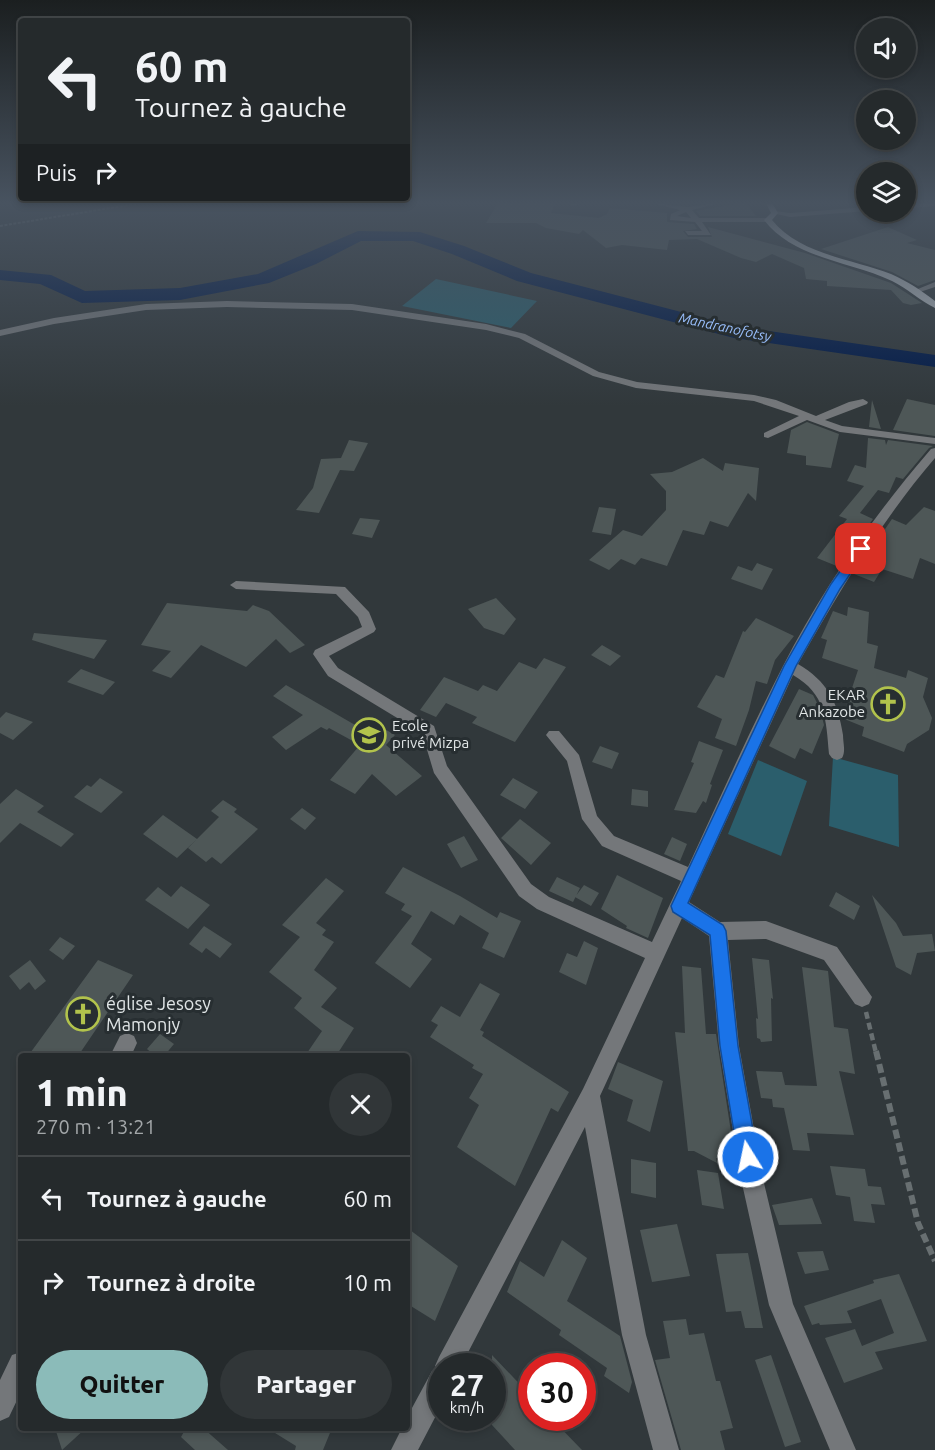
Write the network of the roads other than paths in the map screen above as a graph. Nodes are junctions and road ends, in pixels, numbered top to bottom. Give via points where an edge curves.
1 (874, 271) edge
2 (935, 284) edge
3 (917, 291) junction
4 (935, 305) edge
5 (0, 333) edge
6 (863, 402) dead end
7 (812, 418) junction
8 (768, 435) dead end
9 (935, 441) edge
10 (935, 451) edge
11 (236, 585) dead end
12 (790, 666) junction
13 (554, 735) dead end
14 (837, 754) dead end
15 (692, 878) junction
16 (679, 906) junction
17 (718, 931) junction
18 (657, 954) junction
19 (862, 997) road end
20 (590, 1096) junction
21 (455, 1353) edge
22 (18, 1370) edge
23 (428, 1405) edge
24 (0, 1408) edge
25 (404, 1450) edge
26 (666, 1450) edge
27 (843, 1450) edge

1 - 3 main road
2 - 3 street
3 - 4 main road
5 - 7 street via 146,307 352,307 504,331 522,336 596,374 636,385 754,398
6 - 7 street
7 - 8 street
7 - 9 street via 840,429
10 - 12 street via 900,492 835,587
11 - 18 street via 340,590 364,615 369,629 320,654 333,672 429,730 440,768 525,890 543,903
12 - 14 street via 824,692
12 - 15 street
13 - 15 street via 574,759 590,819 608,841
15 - 16 street
16 - 17 street
16 - 18 street
17 - 19 street via 766,930 830,953
17 - 27 street via 729,1046 752,1179 781,1305
18 - 20 street
20 - 21 street
20 - 26 street via 634,1335
22 - 24 street
23 - 25 street

